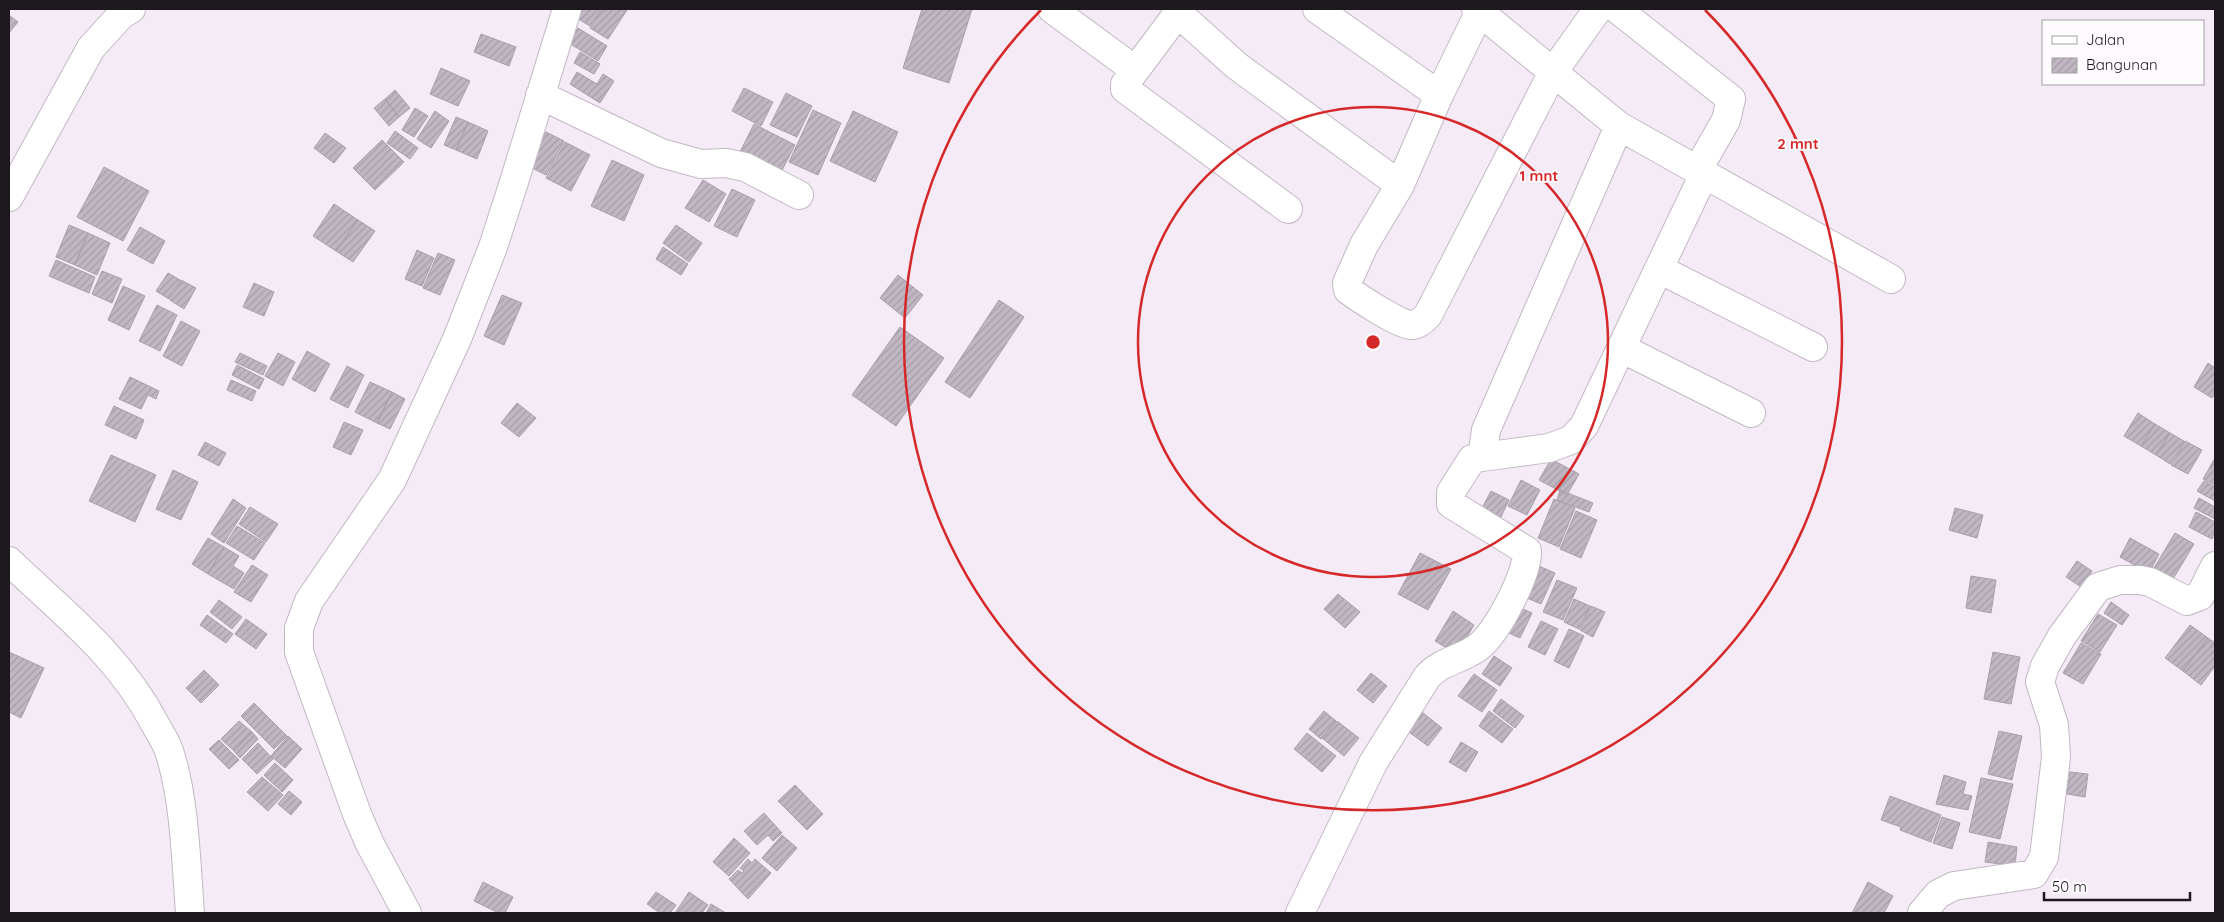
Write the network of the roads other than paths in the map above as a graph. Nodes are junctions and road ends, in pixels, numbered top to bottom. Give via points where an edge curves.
1 (131, 9) edge
2 (567, 9) edge
3 (1052, 9) edge
4 (1317, 9) edge
5 (1598, 9) edge
6 (1616, 9) edge
7 (1177, 10) edge
8 (1479, 10) edge
9 (1135, 70) junction
10 (1553, 72) junction
11 (540, 95) junction
12 (1438, 95) junction
13 (1619, 126) junction
14 (1701, 172) junction
15 (1400, 185) junction
16 (799, 196) dead end
17 (9, 197) edge
18 (1288, 209) dead end
19 (1659, 269) junction
20 (1891, 279) dead end
21 (1813, 347) dead end
22 (1621, 348) junction
23 (1751, 413) dead end
24 (1482, 457) junction
25 (9, 561) edge
26 (2215, 568) edge
27 (190, 913) edge
28 (407, 913) edge
29 (1300, 913) edge
30 (1922, 913) edge

1 - 17 street via 121,15 90,48
2 - 11 street
3 - 9 street
4 - 12 street
5 - 10 street
6 - 14 street via 1731,99 1726,120
7 - 9 street
7 - 15 street via 1237,66
8 - 10 street
8 - 12 street
9 - 18 street via 1125,84 1127,92
10 - 13 street
10 - 15 street via 1428,316 1411,325 1359,298 1348,290 1347,283 1364,245
11 - 16 street via 661,153 701,164 726,163 744,167
11 - 28 street via 493,247 427,408 392,480 308,601 299,628 299,652 357,814
12 - 15 street
13 - 14 street
13 - 24 street via 1486,430
14 - 19 street
14 - 20 street
19 - 21 street
19 - 22 street
22 - 23 street
22 - 24 street via 1584,426 1571,440 1549,448
24 - 29 street via 1472,459 1451,492 1451,504 1527,551 1515,595 1478,648 1435,668 1428,677 1374,763
25 - 27 street via 70,616 122,672 146,706 169,751 183,834
26 - 30 street via 2200,596 2187,601 2140,580 2120,580 2098,587 2062,636 2040,682 2056,740 2044,856 2040,865 2034,874 1954,886 1938,894

